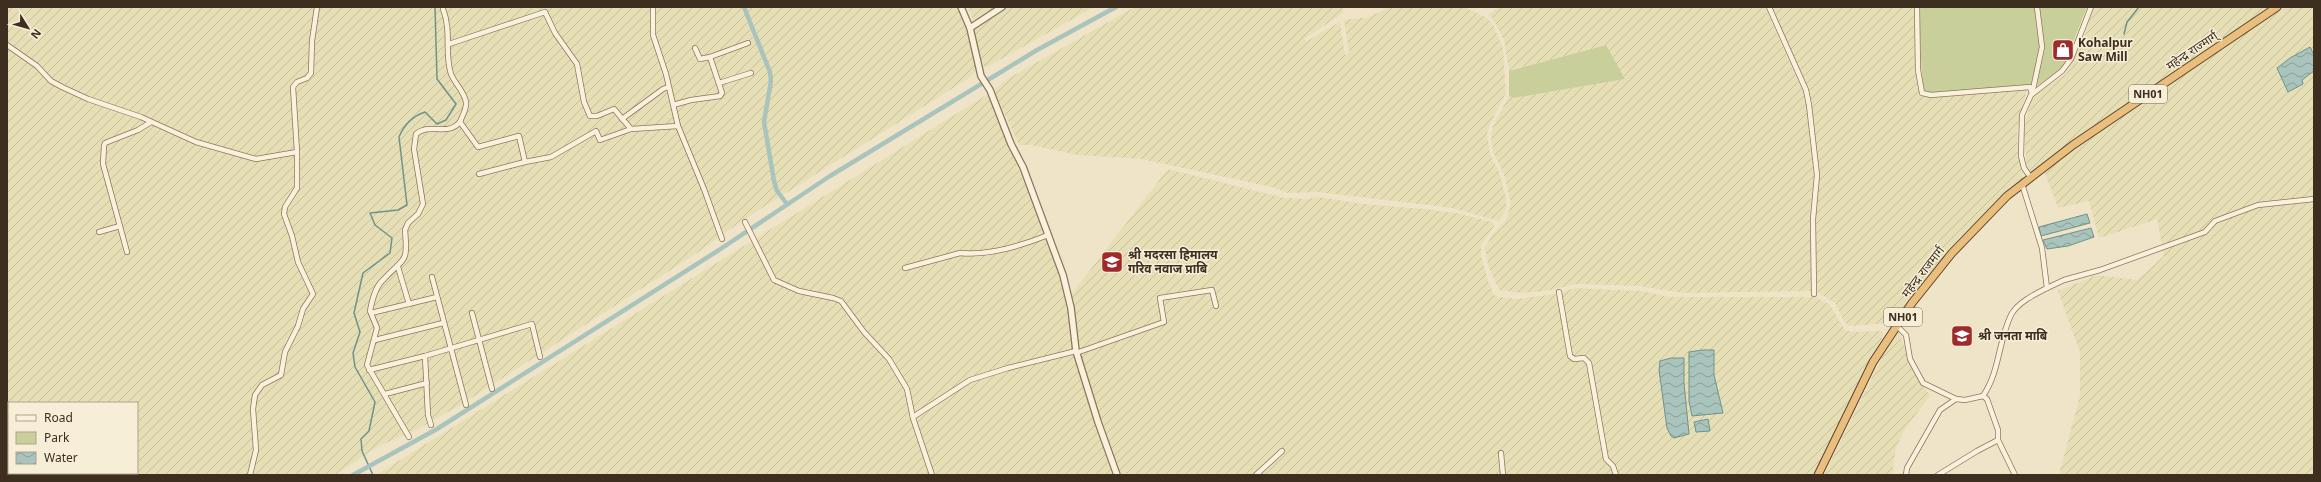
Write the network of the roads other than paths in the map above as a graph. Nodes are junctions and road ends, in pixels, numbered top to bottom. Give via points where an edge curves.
1 (317, 7) edge
2 (653, 7) edge
3 (961, 7) edge
4 (1002, 7) edge
5 (1769, 7) edge
6 (1917, 7) edge
7 (2037, 7) edge
8 (2091, 7) edge
9 (2277, 7) edge
10 (443, 9) dead end
11 (970, 28) junction
12 (449, 44) junction
13 (748, 44) dead end
14 (7, 45) edge
15 (695, 48) dead end
16 (710, 57) junction
17 (751, 73) dead end
18 (719, 84) junction
19 (668, 87) junction
20 (2032, 94) junction
21 (673, 105) junction
22 (622, 119) junction
23 (151, 122) junction
24 (460, 122) junction
25 (678, 126) junction
26 (631, 129) junction
27 (298, 152) junction
28 (525, 162) junction
29 (479, 174) dead end
30 (2030, 178) junction
31 (2022, 184) junction
32 (2314, 199) edge
33 (746, 223) dead end
34 (120, 226) junction
35 (99, 232) dead end
36 (1048, 235) junction
37 (722, 239) dead end
38 (127, 252) dead end
39 (398, 267) junction
40 (905, 268) dead end
41 (432, 277) dead end
42 (2047, 288) junction
43 (1559, 292) dead end
44 (1814, 294) dead end
45 (437, 297) junction
46 (409, 304) junction
47 (1216, 306) dead end
48 (371, 313) junction
49 (472, 313) dead end
50 (443, 323) junction
51 (1897, 326) junction
52 (375, 340) junction
53 (478, 340) junction
54 (450, 349) junction
55 (1076, 352) junction
56 (424, 356) junction
57 (540, 357) dead end
58 (369, 370) junction
59 (427, 383) junction
60 (492, 389) dead end
61 (384, 394) junction
62 (1983, 396) junction
63 (1956, 399) junction
64 (466, 405) dead end
65 (913, 417) junction
66 (430, 425) dead end
67 (409, 437) dead end
68 (1998, 440) junction
69 (1282, 451) dead end
70 (1501, 453) dead end
71 (250, 475) edge
72 (932, 475) edge
73 (1117, 475) edge
74 (1256, 475) edge
75 (1503, 475) edge
76 (1616, 475) edge
77 (1818, 475) edge
78 (1906, 475) edge
79 (1938, 475) edge
80 (2015, 475) edge

1 - 27 street via 311,73 294,87
2 - 19 street via 653,35
3 - 11 street
4 - 11 street
5 - 44 street via 1806,90 1809,105 1817,175 1813,204
6 - 20 street via 1918,70 1922,93 1931,95 2030,87
7 - 20 street via 2042,46
8 - 20 street via 2077,47 2062,71
9 - 30 highway, महेन्द्र राज्मार्ग् / NH01 via 2073,145
10 - 12 street via 449,27
11 - 36 street via 981,76 990,90 1023,167
12 - 22 street via 545,12 555,33 577,64 584,102 590,116 614,109
12 - 24 street via 451,74 464,93 466,102
13 - 16 street
14 - 23 street via 62,87
15 - 16 street via 700,59
16 - 18 street
17 - 18 street
18 - 21 street via 722,93 718,97
19 - 21 street
19 - 22 street
20 - 30 street via 2022,115 2021,156
21 - 25 street
22 - 26 street
23 - 27 street via 196,142 256,159
23 - 34 street via 105,143 104,146 103,164
24 - 28 street via 478,147 519,136
24 - 39 street via 448,130 424,129 416,134 415,164 423,204 405,230 406,254
25 - 26 street
25 - 37 street
26 - 28 street via 600,140 596,131 551,158
27 - 71 street via 296,191 286,205 284,214 298,262 313,294 303,310 285,352 281,375 262,385 255,395 256,450
28 - 29 street
30 - 31 highway, महेन्द्र राज्मार्ग् / NH01
31 - 42 street via 2042,248
31 - 51 highway, महेन्द्र राजमार्ग / NH01 via 1952,253
32 - 42 street via 2253,207 2215,221 2205,232
33 - 65 street via 774,280 798,291 841,302 894,366 907,389
34 - 35 street
34 - 38 street
36 - 40 street via 1010,248 960,253
36 - 55 street via 1068,296
39 - 46 street
39 - 48 street via 382,280 372,301
41 - 45 street
42 - 62 street via 2020,304 2011,315 1997,368
43 - 76 street via 1570,356 1574,359 1584,358 1589,363 1606,459 1613,466
45 - 46 street
45 - 50 street
46 - 48 street
47 - 55 street via 1212,290 1160,298 1164,322
48 - 52 street via 377,328
49 - 53 street
50 - 52 street
50 - 54 street
51 - 63 street via 1906,335 1910,359 1923,383
51 - 77 highway, महेन्द्र राजमार्ग / NH01 via 1874,362
52 - 58 street via 368,358
53 - 54 street
53 - 57 street via 532,324
53 - 60 street
54 - 56 street
54 - 64 street
55 - 65 street via 970,380
55 - 73 street
56 - 58 street
56 - 59 street
58 - 61 street
59 - 61 street
59 - 66 street
61 - 67 street
62 - 63 street
62 - 68 street via 1987,399 1998,430
63 - 78 street via 1940,410 1907,468
65 - 72 street
68 - 79 street
68 - 80 street
69 - 74 street
70 - 75 street

